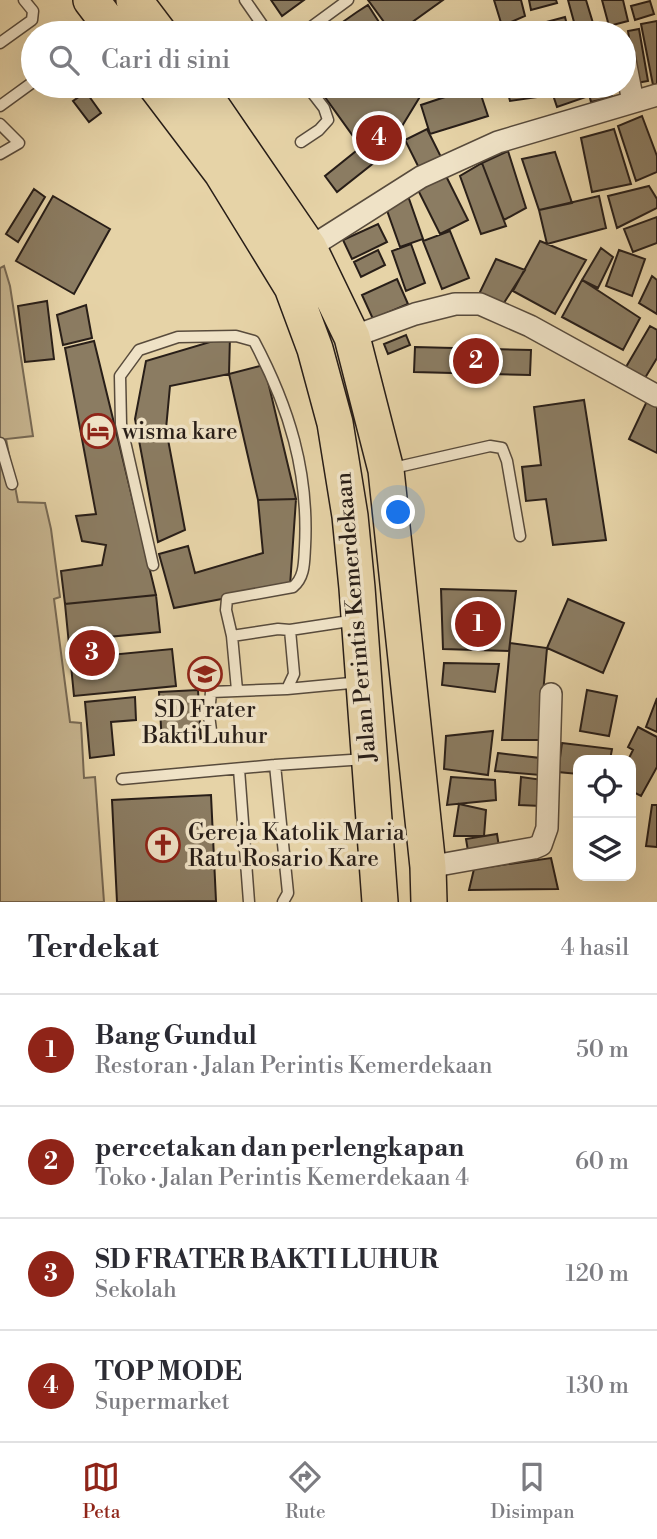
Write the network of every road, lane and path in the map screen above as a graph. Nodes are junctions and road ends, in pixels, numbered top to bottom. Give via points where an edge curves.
1 (24, 0) edge
2 (134, 0) edge
3 (245, 0) edge
4 (348, 0) edge
5 (31, 21) edge
6 (150, 21) edge
7 (260, 21) edge
8 (319, 21) edge
9 (21, 28) edge
10 (0, 43) edge
11 (21, 91) edge
12 (657, 95) edge
13 (165, 98) edge
14 (216, 98) edge
15 (316, 98) edge
16 (632, 98) edge
17 (633, 102) junction
18 (0, 106) edge
19 (0, 124) edge
20 (301, 142) dead end
21 (0, 154) edge
22 (309, 248) junction
23 (352, 337) junction
24 (657, 396) edge
25 (0, 443) edge
26 (386, 470) junction
27 (12, 484) dead end
28 (520, 536) dead end
29 (153, 565) dead end
30 (360, 620) junction
31 (289, 630) junction
32 (232, 636) junction
33 (363, 682) junction
34 (288, 689) junction
35 (237, 690) junction
36 (551, 694) dead end
37 (212, 738) dead end
38 (368, 759) junction
39 (275, 765) junction
40 (239, 769) junction
41 (122, 779) dead end
42 (428, 867) junction
43 (249, 902) edge
44 (283, 902) edge
45 (380, 902) edge
46 (429, 902) edge

1 - 5 lane via 33,11
2 - 6 highway
3 - 7 lane
4 - 8 lane
9 - 10 lane
11 - 18 lane
12 - 17 street
13 - 30 highway, Jalan Perintis Kemerdekaan via 222,173 292,287 335,423
14 - 22 highway, Jalan Perintis Kemerdekaan
15 - 20 lane via 328,120
16 - 17 street
17 - 22 street via 498,142 421,177
19 - 21 lane via 19,143
22 - 23 highway, Jalan Perintis Kemerdekaan
23 - 24 street via 415,314 455,304 480,304 530,326
23 - 26 highway, Jalan Perintis Kemerdekaan
25 - 27 lane
26 - 28 lane via 490,446 502,448
26 - 42 highway, Jalan Perintis Kemerdekaan
29 - 32 lane via 121,424 120,376 139,350 178,337 236,336 254,341 295,440 305,500 304,569 293,587 227,599
30 - 31 lane
30 - 33 highway, Jalan Perintis Kemerdekaan
31 - 32 lane
31 - 34 lane via 294,674
32 - 35 lane
33 - 34 lane
33 - 38 highway, Jalan Perintis Kemerdekaan
34 - 35 lane
35 - 37 lane via 211,692
36 - 42 street via 547,828 541,845
38 - 39 lane
38 - 45 highway, Jalan Perintis Kemerdekaan
39 - 40 lane
39 - 44 lane via 288,893
40 - 41 lane
40 - 43 lane
42 - 46 highway, Jalan Perintis Kemerdekaan

